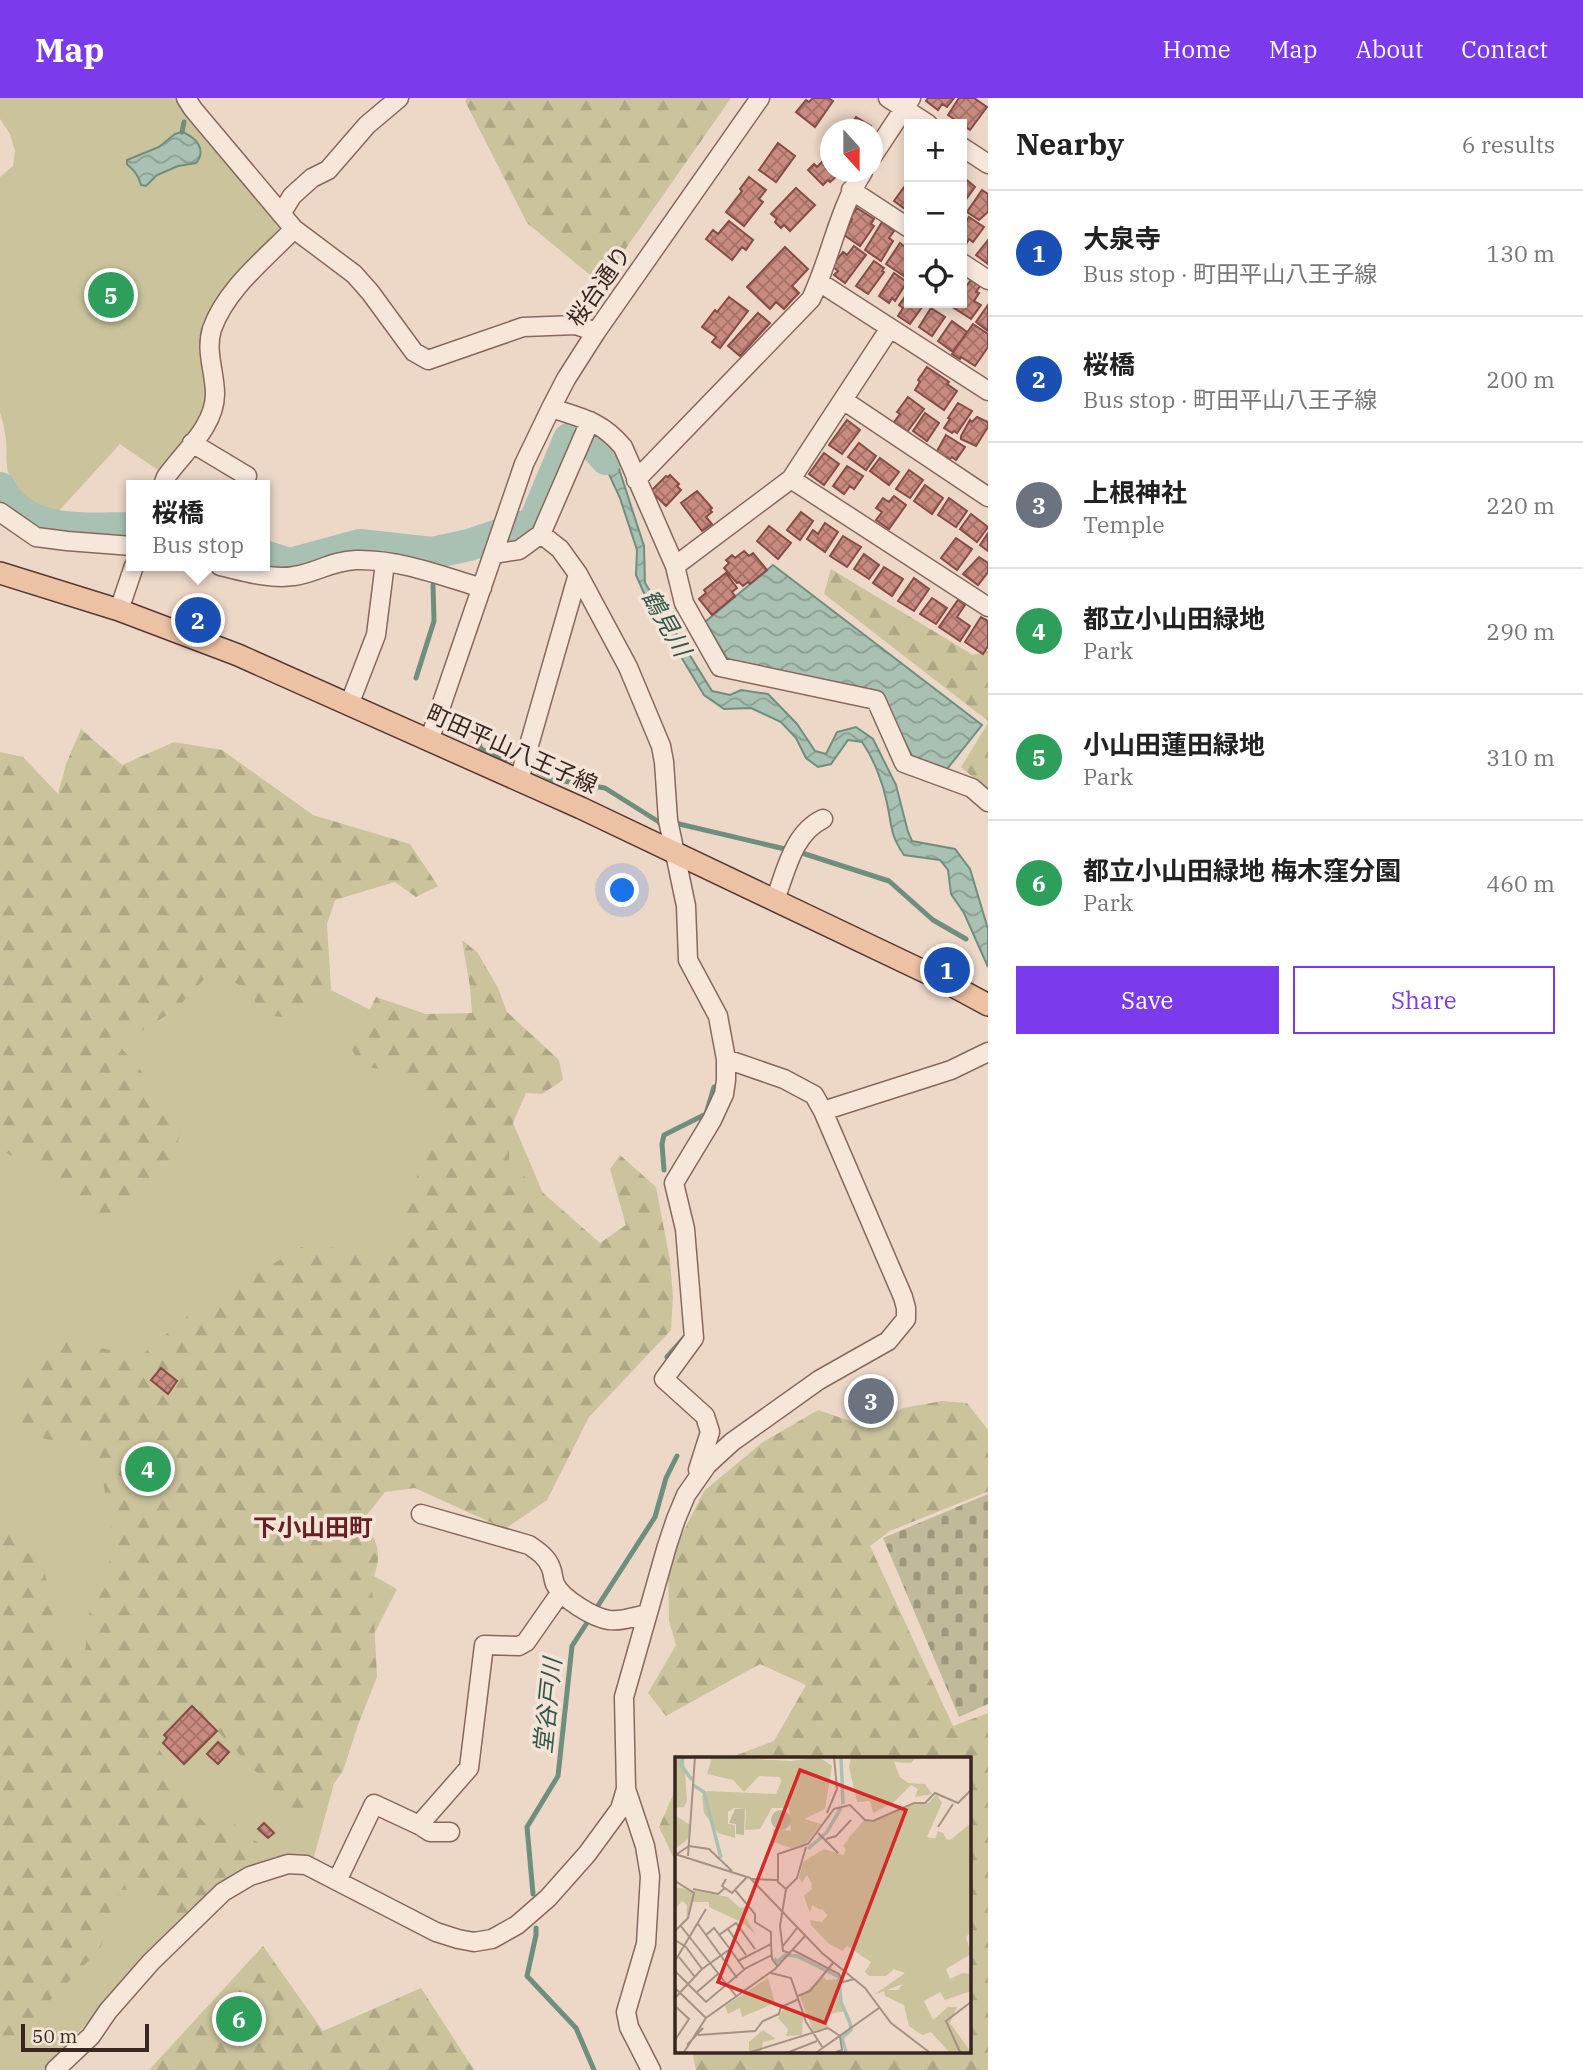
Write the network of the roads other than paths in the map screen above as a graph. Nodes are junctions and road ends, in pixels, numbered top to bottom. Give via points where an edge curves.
1 (186, 98) edge
2 (399, 98) edge
3 (760, 98) edge
4 (888, 98) edge
5 (908, 104) edge
6 (923, 119) edge
7 (883, 143) edge
8 (967, 150) edge
9 (988, 164) edge
10 (856, 182) edge
11 (851, 190) junction
12 (281, 214) junction
13 (904, 225) edge
14 (293, 229) junction
15 (967, 266) edge
16 (988, 280) edge
17 (819, 282) junction
18 (890, 328) junction
19 (596, 332) junction
20 (988, 391) edge
21 (843, 400) junction
22 (551, 408) junction
23 (585, 433) junction
24 (192, 443) junction
25 (247, 476) dead end
26 (791, 479) junction
27 (165, 480) edge
28 (636, 480) junction
29 (988, 497) edge
30 (0, 512) edge
31 (541, 534) junction
32 (126, 546) edge
33 (494, 553) junction
34 (385, 563) junction
35 (675, 566) junction
36 (132, 571) edge
37 (242, 571) edge
38 (0, 573) edge
39 (578, 573) junction
40 (482, 588) junction
41 (988, 607) edge
42 (119, 610) junction
43 (349, 705) junction
44 (429, 741) junction
45 (519, 780) junction
46 (988, 802) edge
47 (823, 819) dead end
48 (676, 854) junction
49 (775, 900) junction
50 (988, 1005) edge
51 (988, 1052) edge
52 (726, 1059) junction
53 (822, 1111) junction
54 (694, 1483) junction
55 (421, 1514) dead end
56 (561, 1592) junction
57 (647, 1614) junction
58 (626, 1790) junction
59 (419, 1825) junction
60 (450, 1832) dead end
61 (337, 1881) junction
62 (645, 2067) edge
63 (55, 2070) edge

1 - 12 street
2 - 12 street via 367,125 328,170 292,196
3 - 19 street, 桜台通り
4 - 5 street
5 - 6 street
5 - 7 street
8 - 9 street
10 - 11 street
11 - 13 street
11 - 17 street
12 - 14 street
14 - 19 street via 354,274 414,352 428,360 523,327 576,325
14 - 24 street via 219,310 209,345 214,404
15 - 16 street
17 - 18 street
17 - 28 street via 811,299
18 - 20 street
18 - 21 street
19 - 22 street, 桜台通り
21 - 26 street
21 - 29 street
22 - 23 street
22 - 33 street, 桜台通り via 524,464
23 - 28 street via 610,433 623,447
23 - 31 street
24 - 25 street
24 - 27 street
26 - 35 street
26 - 41 street
28 - 35 street
30 - 32 street via 36,537
31 - 33 street via 519,550
31 - 39 street
33 - 40 street
34 - 37 street via 331,563 293,577
34 - 40 street via 427,570
34 - 43 street via 376,635
35 - 46 street via 684,603 720,667 876,700 904,763 972,788
36 - 42 street
38 - 42 main road, 町田平山八王子線
39 - 45 street
39 - 48 street via 628,667 661,746
40 - 44 street
42 - 43 main road, 町田平山八王子線 via 238,655
43 - 44 main road, 町田平山八王子線
44 - 45 main road, 町田平山八王子線
45 - 48 main road, 町田平山八王子線
47 - 49 street via 798,841
48 - 49 main road, 町田平山八王子線
48 - 52 street via 686,906 688,960 718,1016
49 - 50 main road, 町田平山八王子線
51 - 53 street via 951,1070
52 - 53 street via 814,1095
52 - 54 street via 724,1094 674,1183 685,1229 694,1338 664,1379 708,1424 710,1432
53 - 54 street via 903,1297 906,1319 888,1341 811,1385 732,1442
54 - 57 street via 676,1519
55 - 56 street via 529,1545 543,1555
56 - 57 street via 607,1620
56 - 59 street via 526,1642 484,1645 469,1768
57 - 58 street via 624,1697
58 - 61 street via 621,1809 548,1898 517,1925 492,1938 474,1942 436,1932
58 - 62 street via 650,1877 646,1944 626,2012
59 - 60 street via 430,1832
59 - 61 street via 374,1804
61 - 63 street via 306,1864 288,1864 250,1876 223,1892 151,1962 91,2036

